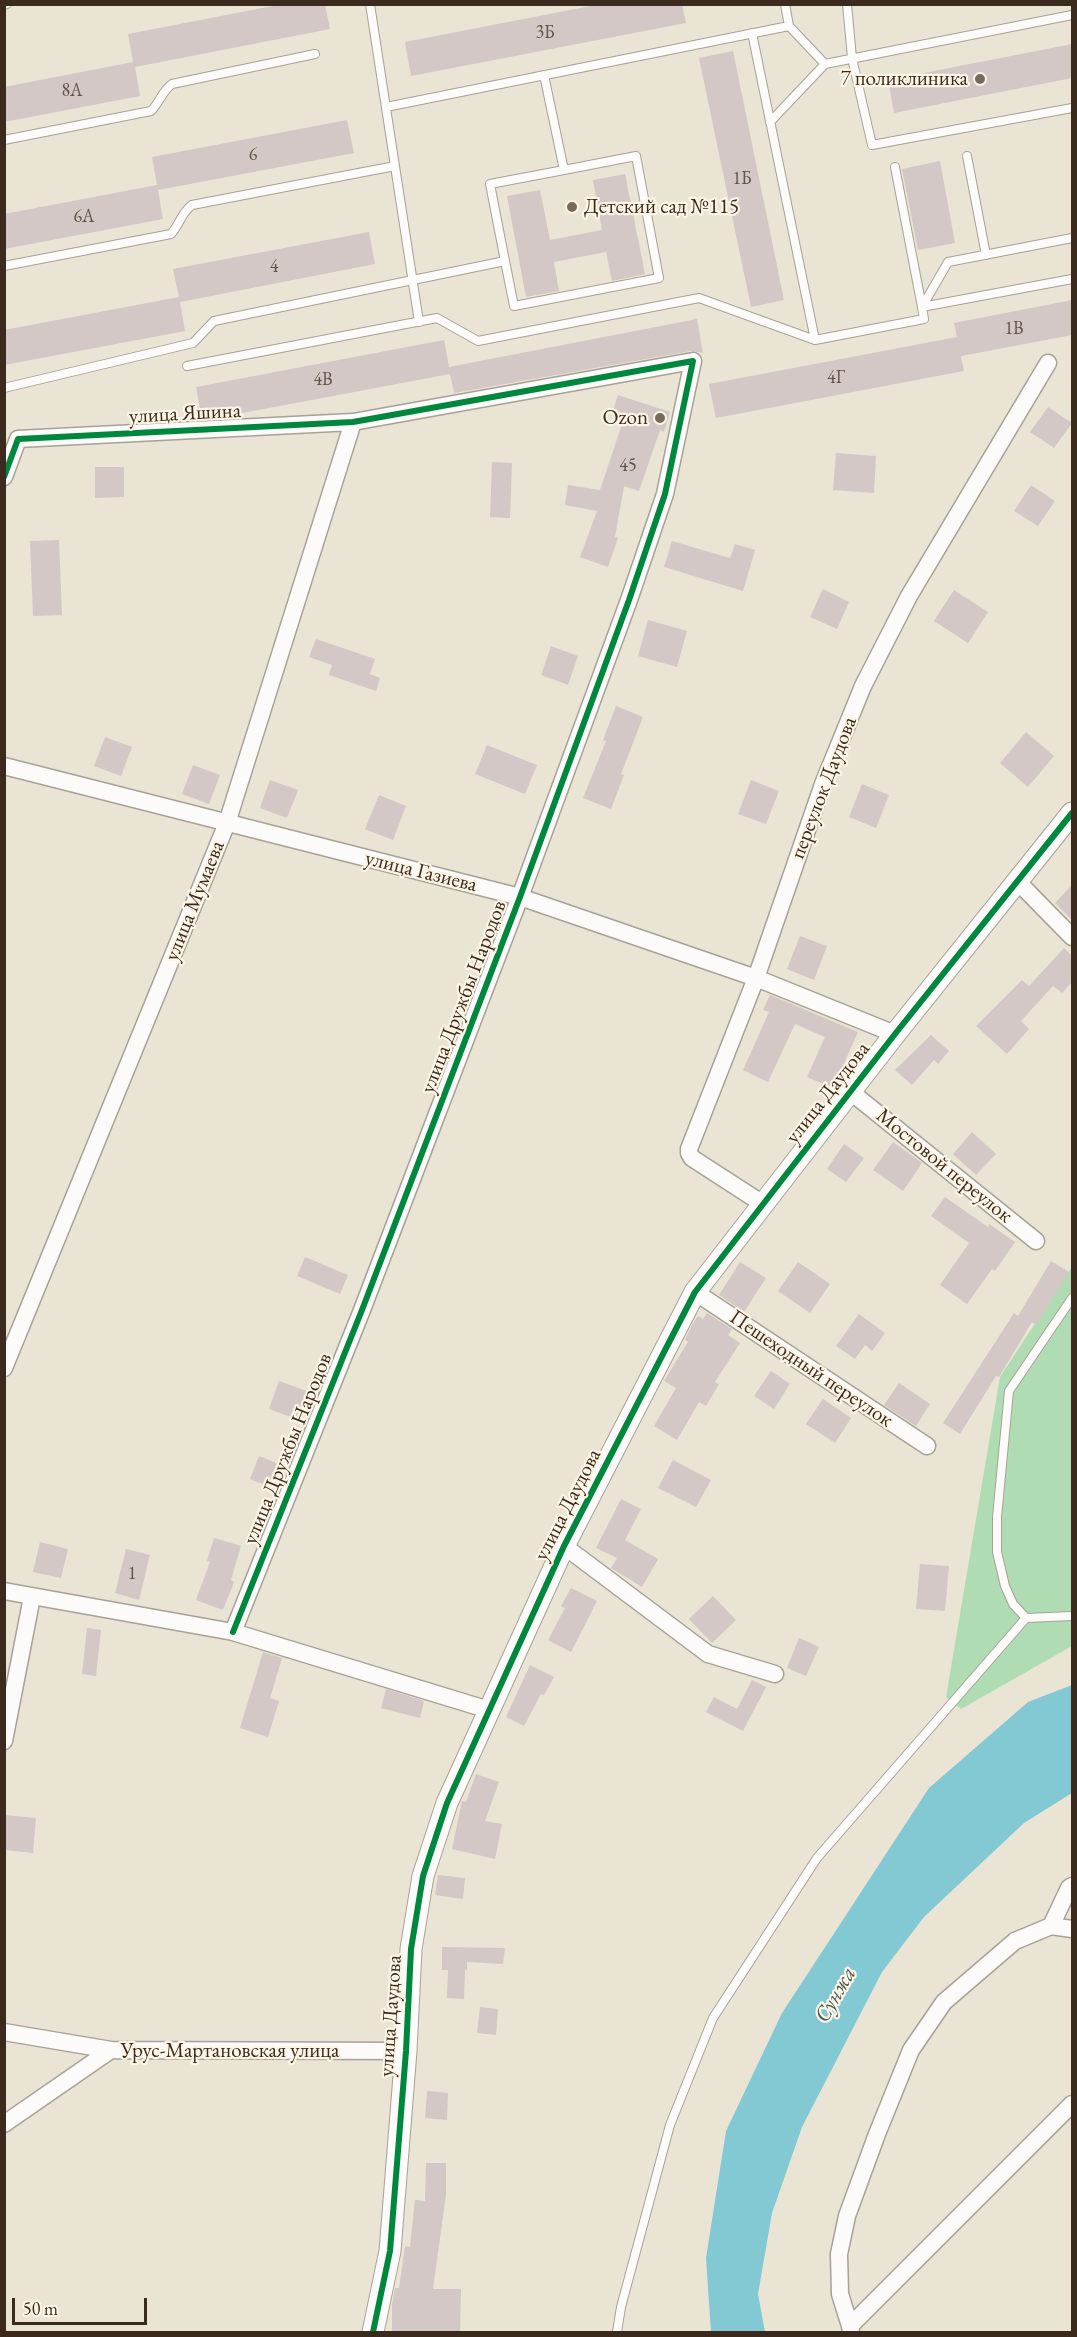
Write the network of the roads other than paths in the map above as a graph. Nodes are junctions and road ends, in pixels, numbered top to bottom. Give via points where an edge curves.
1 (370, 4) edge
2 (784, 4) edge
3 (847, 4) edge
4 (1072, 15) edge
5 (789, 26) junction
6 (752, 33) junction
7 (315, 54) dead end
8 (852, 58) junction
9 (825, 64) junction
10 (544, 75) junction
11 (386, 107) junction
12 (1072, 108) edge
13 (770, 122) junction
14 (4, 140) edge
15 (967, 156) dead end
16 (395, 166) junction
17 (895, 167) dead end
18 (564, 170) junction
19 (1072, 238) edge
20 (986, 255) junction
21 (505, 261) junction
22 (4, 266) edge
23 (412, 279) junction
24 (1072, 279) edge
25 (922, 308) junction
26 (419, 322) junction
27 (815, 340) junction
28 (693, 361) joint
29 (1048, 363) dead end
30 (187, 366) dead end
31 (4, 388) edge
32 (352, 422) junction
33 (11, 439) edge
34 (4, 477) edge
35 (4, 766) edge
36 (1072, 813) edge
37 (227, 824) junction
38 (1018, 882) junction
39 (520, 897) junction
40 (1072, 938) edge
41 (756, 978) junction
42 (895, 1034) junction
43 (851, 1092) junction
44 (763, 1204) junction
45 (1036, 1241) dead end
46 (695, 1292) junction
47 (1072, 1298) edge
48 (4, 1368) edge
49 (927, 1446) dead end
50 (564, 1546) junction
51 (4, 1591) edge
52 (32, 1597) junction
53 (1072, 1616) edge
54 (1026, 1618) junction
55 (232, 1632) junction
56 (775, 1674) dead end
57 (489, 1710) junction
58 (4, 1741) edge
59 (1072, 1886) edge
60 (1051, 1926) junction
61 (1072, 1929) edge
62 (4, 2032) edge
63 (111, 2050) junction
64 (406, 2051) junction
65 (1072, 2104) edge
66 (4, 2124) edge
67 (850, 2329) edge
68 (373, 2332) edge
69 (617, 2332) edge

1 - 11 lane
2 - 5 lane
3 - 8 lane
4 - 8 lane
5 - 6 lane
5 - 9 lane
6 - 10 lane
6 - 13 lane
7 - 14 lane via 172,84 151,111
8 - 9 lane
8 - 12 lane via 872,145
9 - 13 lane
10 - 11 lane
10 - 18 lane
11 - 16 lane
13 - 27 lane
15 - 20 lane
16 - 22 lane via 192,205 171,234
16 - 23 lane
17 - 25 lane
18 - 21 lane via 490,184
18 - 21 lane via 636,156 659,278 514,306
19 - 20 lane
20 - 25 lane via 948,262
21 - 23 lane
23 - 26 lane
23 - 31 lane via 214,321 193,343
24 - 25 lane
25 - 27 lane via 924,319
26 - 27 lane via 437,318 478,341 699,298
26 - 30 lane
28 - 32 street, улица Яшина
28 - 39 street, улица Дружбы Народов via 665,494
29 - 41 street, переулок Даудова via 909,596 863,686 823,784
32 - 33 street, улица Яшина
32 - 37 street, улица Мумаева
33 - 34 street
35 - 37 street, улица Газиева
36 - 38 street, улица Даудова
37 - 39 street, улица Газиева
37 - 48 street, улица Мумаева
38 - 40 street
38 - 42 street, улица Даудова
39 - 41 street, улица Газиева
39 - 55 street, улица Дружбы Народов via 362,1310
41 - 42 street, улица Газиева
41 - 44 street, переулок Даудова via 689,1153
42 - 43 street, улица Даудова
43 - 44 street, улица Даудова
43 - 45 street, Мостовой переулок
44 - 46 street, улица Даудова
46 - 49 street, Пешеходный переулок
46 - 50 street, улица Даудова
47 - 54 lane via 1009,1391 997,1552 1005,1586 1013,1604
50 - 56 street via 708,1654
50 - 57 street, улица Даудова
51 - 52 street
52 - 55 street
52 - 58 street
53 - 54 lane
54 - 69 lane via 817,1858 713,2018 670,2125
55 - 57 street
57 - 64 street, улица Даудова via 447,1803 423,1876 411,1949
59 - 60 street
60 - 61 street
60 - 67 street via 1015,1941 944,2002 911,2050 847,2216 839,2254 840,2294
62 - 63 street
63 - 64 street, Урус-Мартановская улица
63 - 66 street, Урус-Мартановская улица
64 - 68 street, улица Даудова via 390,2251
65 - 67 street

